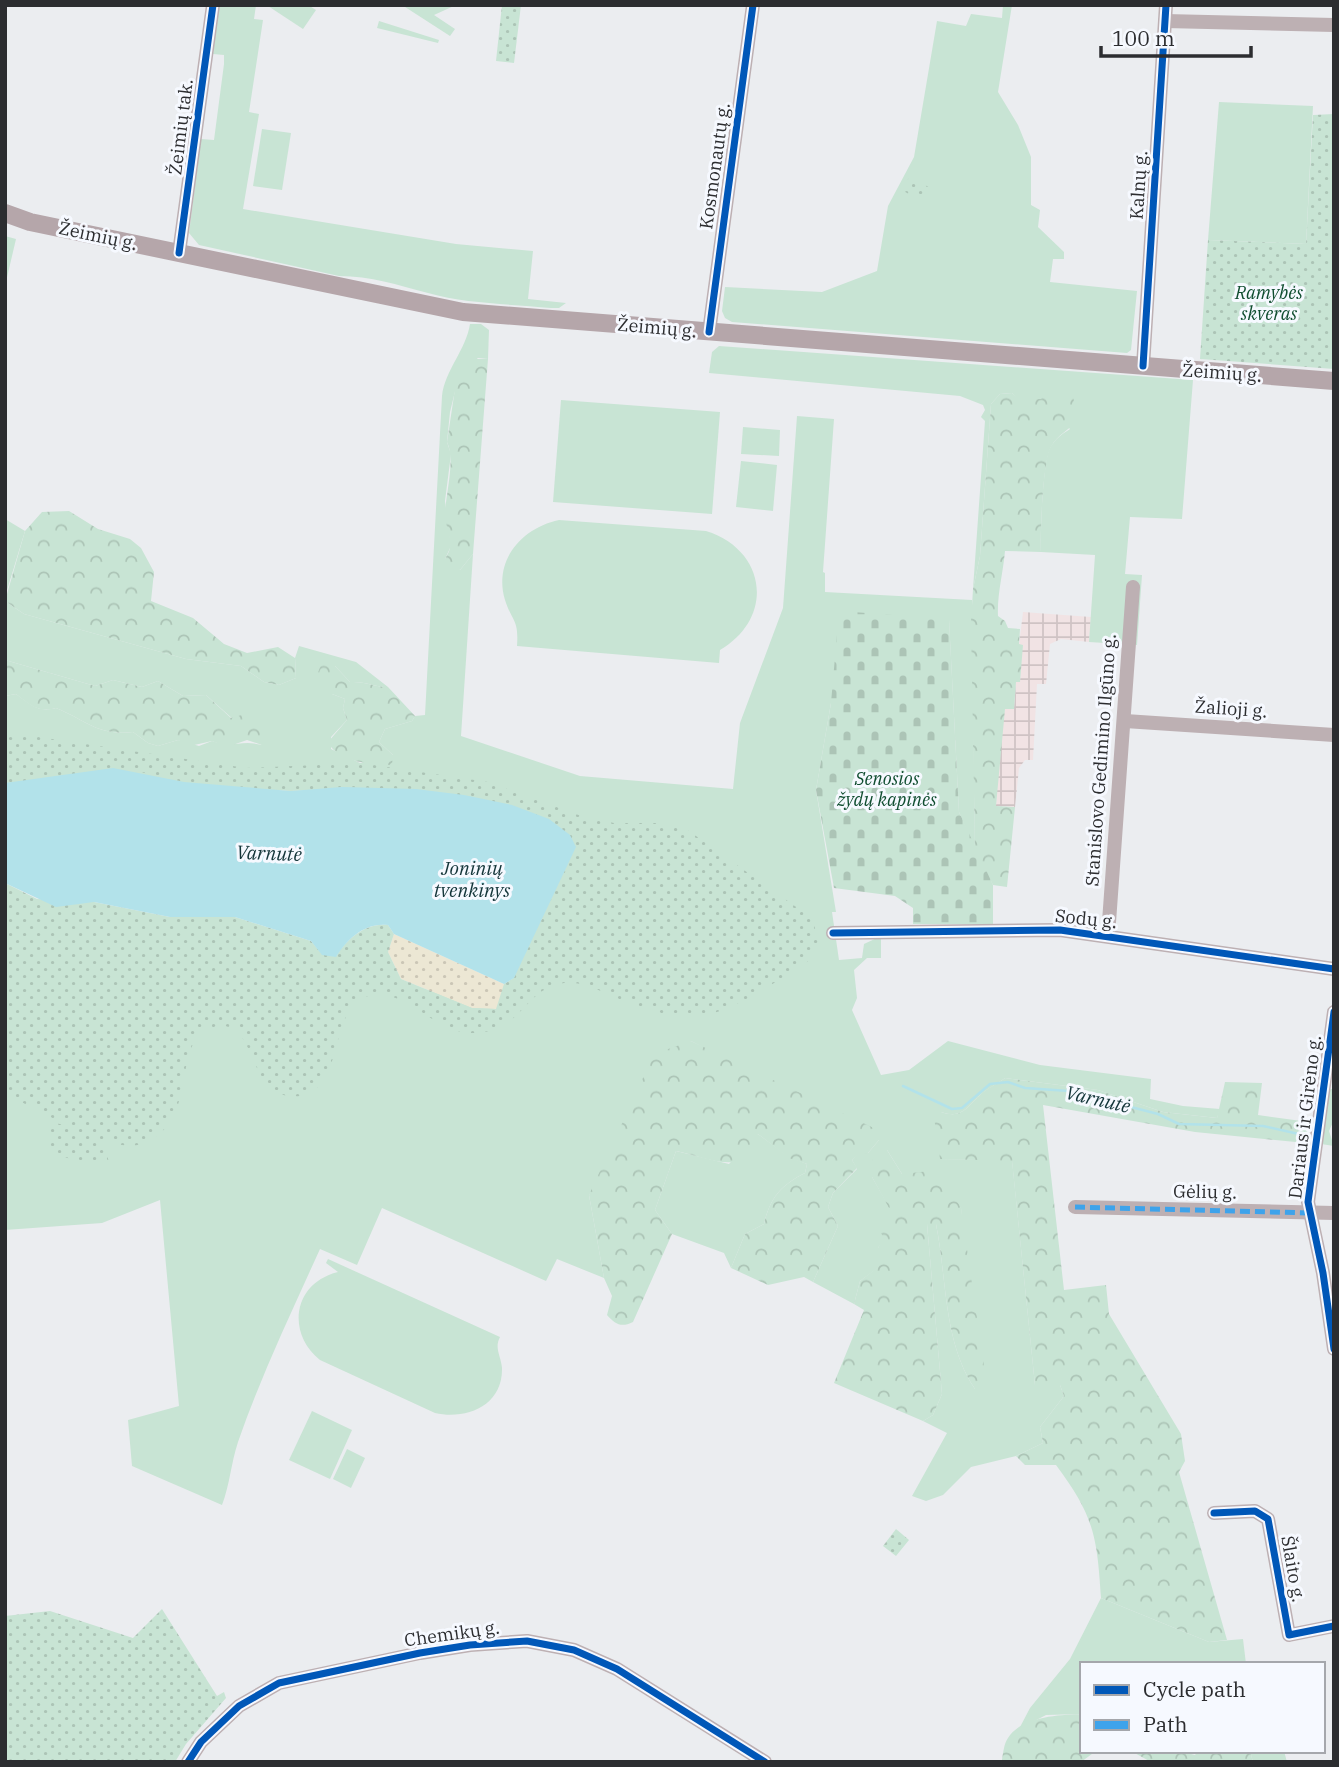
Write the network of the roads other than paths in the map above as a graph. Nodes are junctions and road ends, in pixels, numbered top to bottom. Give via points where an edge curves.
1 (213, 5) edge
2 (753, 5) edge
3 (1166, 5) edge
4 (1165, 21) junction
5 (1334, 25) edge
6 (5, 213) edge
7 (5, 220) edge
8 (30, 222) junction
9 (179, 253) junction
10 (709, 332) junction
11 (1143, 366) junction
12 (1334, 381) edge
13 (1133, 587) dead end
14 (1125, 721) junction
15 (1334, 735) edge
16 (833, 933) dead end
17 (1108, 936) junction
18 (1334, 970) edge
19 (1334, 1012) edge
20 (1075, 1207) dead end
21 (1310, 1213) junction
22 (1334, 1213) edge
23 (1334, 1349) edge
24 (1214, 1513) dead end
25 (1334, 1626) edge
26 (188, 1762) edge
27 (765, 1762) edge

1 - 9 street, Žeimių tak.
2 - 10 street, Kosmonautų g.
3 - 4 street, Kalnų g.
4 - 5 street
4 - 11 street, Kalnų g.
6 - 8 main road, Žeimių g.
7 - 8 main road, Žeimių g.
8 - 9 main road, Žeimių g.
9 - 10 main road, Žeimių g. via 463,312
10 - 11 main road, Žeimių g.
11 - 12 main road, Žeimių g.
13 - 14 street, Stanislovo Gedimino Ilgūno g.
14 - 15 street, Žalioji g.
14 - 17 street, Stanislovo Gedimino Ilgūno g.
16 - 17 street, Sodų g. via 1060,930
17 - 18 street, Sodų g.
19 - 21 street, Dariaus ir Girėno g. via 1309,1190
20 - 21 street, Gėlių g.
21 - 22 street, Gėlių g.
21 - 23 street, Dariaus ir Girėno g.
24 - 25 street, Šlaito g. via 1255,1511 1268,1519 1289,1635
26 - 27 street, Chemikų g. via 218,1724 279,1683 441,1650 527,1641 574,1650 617,1669

